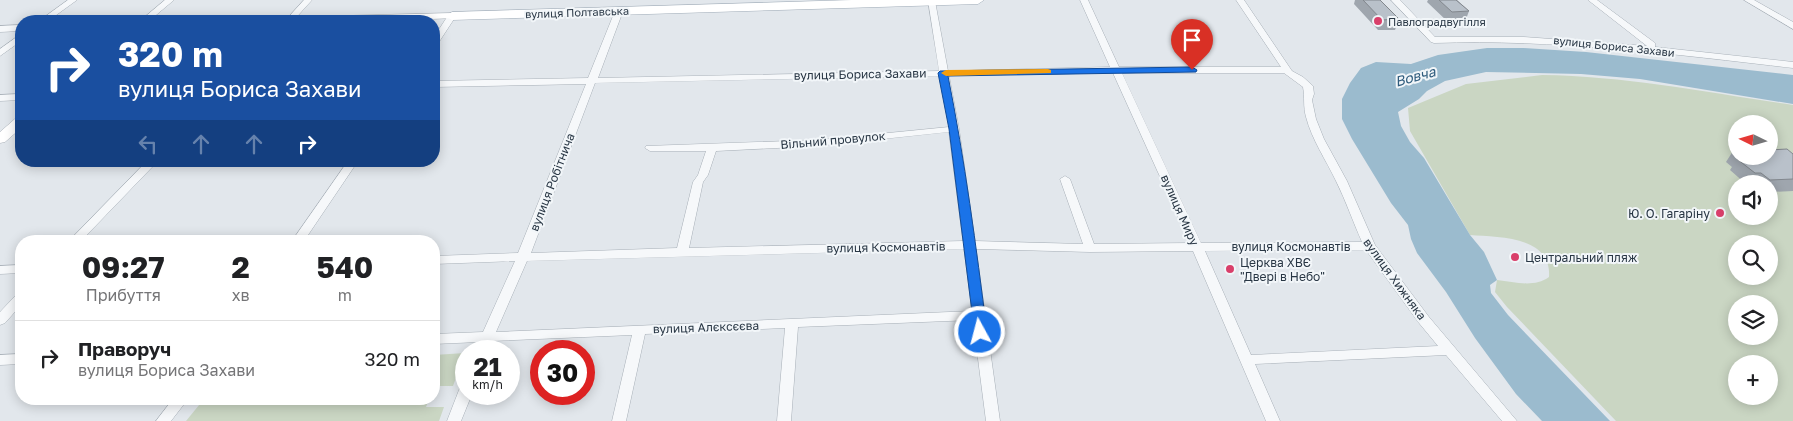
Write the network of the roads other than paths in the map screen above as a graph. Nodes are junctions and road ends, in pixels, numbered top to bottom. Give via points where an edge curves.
1 (73, 0) edge
2 (170, 0) edge
3 (308, 0) edge
4 (464, 0) edge
5 (978, 0) edge
6 (1084, 0) edge
7 (1240, 0) edge
8 (1395, 0) edge
9 (1592, 0) edge
10 (1748, 0) edge
11 (930, 1) edge
12 (619, 11) junction
13 (52, 15) edge
14 (151, 15) edge
15 (294, 15) edge
16 (440, 16) edge
17 (452, 16) junction
18 (1793, 26) edge
19 (15, 28) edge
20 (0, 29) edge
21 (440, 34) edge
22 (15, 42) edge
23 (1652, 45) dead end
24 (0, 53) edge
25 (1793, 65) edge
26 (1117, 70) junction
27 (1287, 70) junction
28 (943, 73) junction
29 (593, 79) junction
30 (440, 84) edge
31 (15, 97) edge
32 (0, 98) edge
33 (15, 126) edge
34 (954, 129) junction
35 (0, 139) edge
36 (650, 148) dead end
37 (712, 148) junction
38 (147, 167) edge
39 (349, 167) edge
40 (1065, 179) dead end
41 (81, 235) edge
42 (302, 235) edge
43 (970, 245) junction
44 (1369, 246) junction
45 (1197, 247) junction
46 (1090, 248) junction
47 (682, 252) junction
48 (523, 257) junction
49 (440, 260) edge
50 (15, 269) edge
51 (0, 270) edge
52 (15, 304) edge
53 (978, 315) junction
54 (0, 320) edge
55 (792, 324) junction
56 (640, 329) junction
57 (487, 336) junction
58 (440, 339) edge
59 (485, 340) edge
60 (1449, 350) junction
61 (15, 359) edge
62 (0, 360) edge
63 (1246, 360) junction
64 (175, 405) edge
65 (460, 405) edge
66 (162, 421) edge
67 (454, 421) edge
68 (619, 421) edge
69 (784, 421) edge
70 (993, 421) edge
71 (1273, 421) edge
72 (1510, 421) edge

1 - 13 street
2 - 14 street
3 - 15 street
4 - 17 main road
5 - 11 main road, вулиця Полтавська
6 - 26 street, вулиця Миру
7 - 27 street, вулиця Хижняка
8 - 25 street, вулиця Бориса Захави via 1432,38 1551,39
9 - 23 street
10 - 18 street
11 - 12 main road, вулиця Полтавська
11 - 28 street
12 - 17 main road, вулиця Полтавська
12 - 29 street, вулиця Робітнича
16 - 17 main road, вулиця Полтавська
17 - 21 street
19 - 20 street
22 - 24 street
26 - 27 street, вулиця Бориса Захави
26 - 28 street, вулиця Бориса Захави
26 - 45 street, вулиця Миру
27 - 44 street, вулиця Хижняка via 1308,86 1311,119
28 - 29 street, вулиця Бориса Захави
28 - 34 street
29 - 30 street, вулиця Бориса Захави
29 - 48 street, вулиця Робітнича
31 - 32 street
33 - 35 main road
34 - 37 street, Вільний провулок via 825,143
34 - 43 street
36 - 37 street, Вільний провулок
37 - 47 street via 698,182
38 - 41 street
39 - 42 street
40 - 46 street
43 - 46 street, вулиця Космонавтів
43 - 47 street, вулиця Космонавтів
43 - 53 street
44 - 45 street, вулиця Космонавтів
44 - 60 street, вулиця Хижняка
45 - 46 street, вулиця Космонавтів
45 - 63 street, вулиця Миру
47 - 48 street, вулиця Космонавтів
48 - 49 street, вулиця Космонавтів
48 - 57 street, вулиця Робітнича
50 - 51 street
52 - 54 street
53 - 55 street, вулиця Алєксєєва
53 - 70 street
55 - 56 street, вулиця Алєксєєва
55 - 69 street
56 - 57 street, вулиця Алєксєєва
56 - 68 street
57 - 58 street, вулиця Алєксєєва
57 - 59 street, вулиця Робітнича
60 - 63 street
60 - 72 street, вулиця Хижняка
61 - 62 street
63 - 71 street, вулиця Миру
64 - 66 street
65 - 67 street

